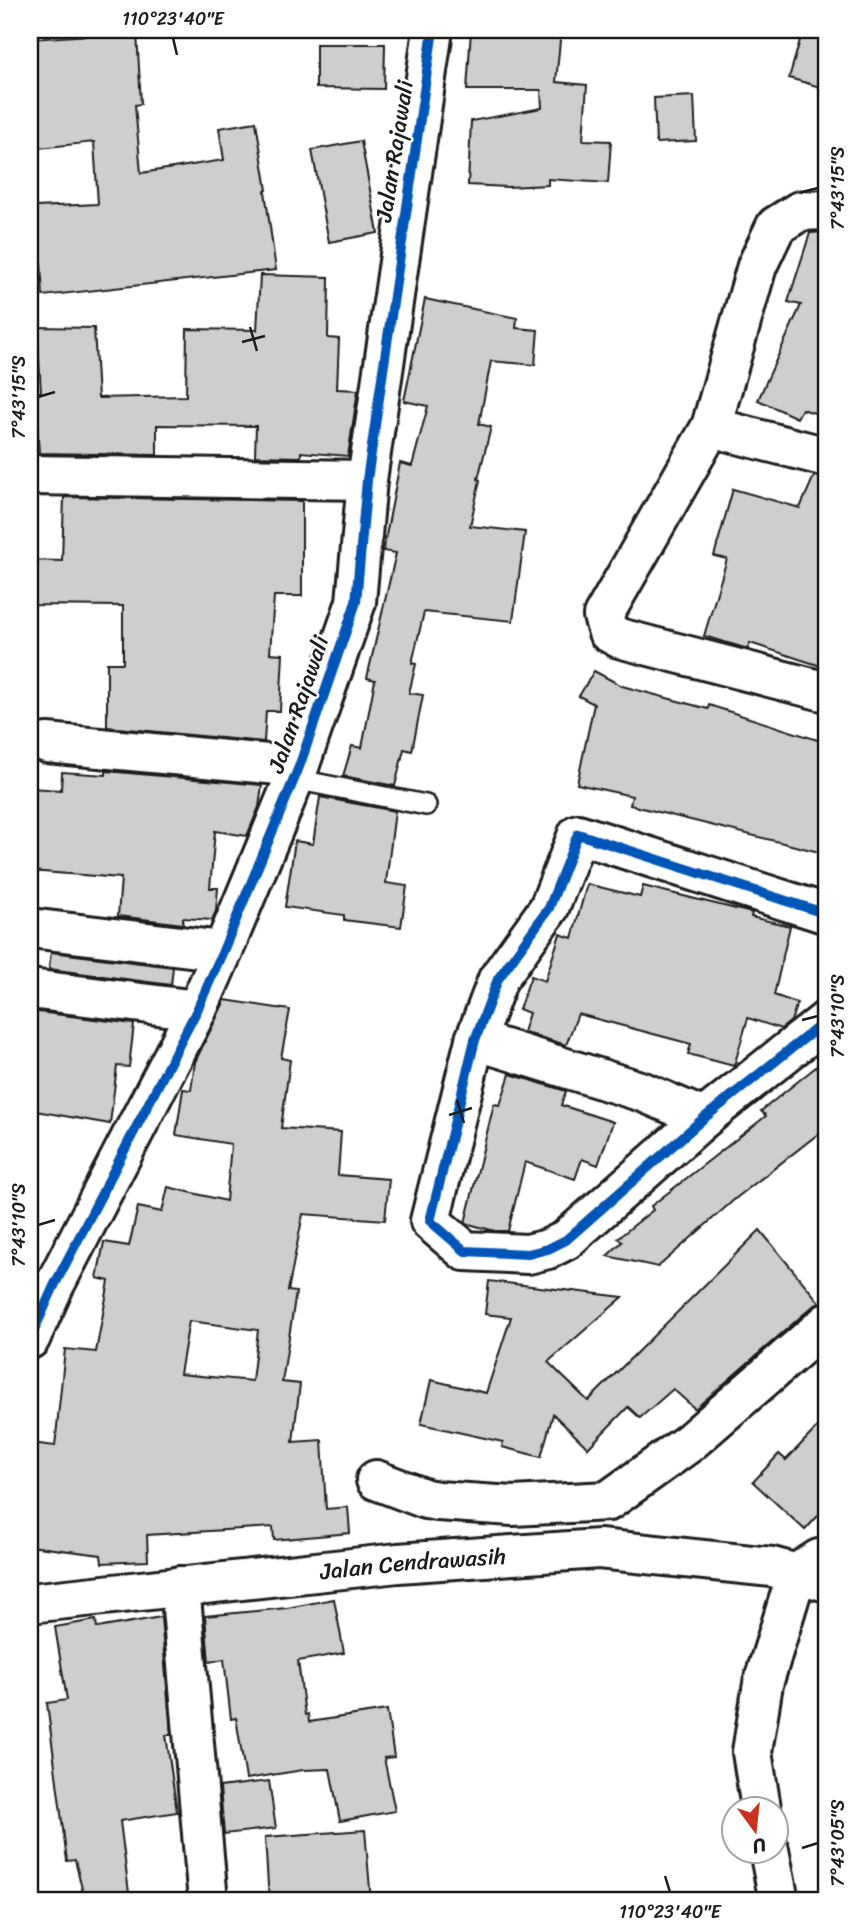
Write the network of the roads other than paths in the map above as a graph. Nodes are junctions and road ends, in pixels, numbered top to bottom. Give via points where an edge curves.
1 (433, 30) edge
2 (827, 210) edge
3 (711, 427) junction
4 (827, 457) edge
5 (30, 475) edge
6 (367, 480) junction
7 (827, 692) edge
8 (47, 743) dead end
9 (297, 773) junction
10 (426, 805) dead end
11 (827, 914) edge
12 (30, 928) edge
13 (223, 951) junction
14 (30, 989) edge
15 (197, 1010) junction
16 (827, 1020) edge
17 (475, 1040) junction
18 (704, 1118) junction
19 (827, 1323) edge
20 (30, 1339) edge
21 (376, 1480) dead end
22 (817, 1570) edge
23 (180, 1586) junction
24 (30, 1603) edge
25 (759, 1794) edge
26 (772, 1864) edge
27 (208, 1901) edge
28 (779, 1901) edge

1 - 6 street, Jalan Rajawali
2 - 3 street via 800,211 776,226 757,266
3 - 4 street
3 - 7 street via 603,616 608,632
5 - 6 street
6 - 9 street, Jalan Rajawali via 356,602
8 - 9 street
9 - 10 lane
9 - 13 street, Jalan Rajawali
11 - 17 street via 578,834 549,908 498,979
12 - 13 street
13 - 15 street, Jalan Rajawali
14 - 15 street
15 - 20 street, Jalan Rajawali
16 - 18 street
17 - 18 street via 643,1092
17 - 18 street via 430,1221 465,1251 528,1254 566,1240
19 - 21 street via 688,1443 608,1501 513,1506 438,1501
22 - 23 street, Jalan Cendrawasih via 599,1549 398,1563
22 - 25 street via 763,1684 752,1752
23 - 24 street, Jalan Cendrawasih
23 - 27 street
26 - 28 street

